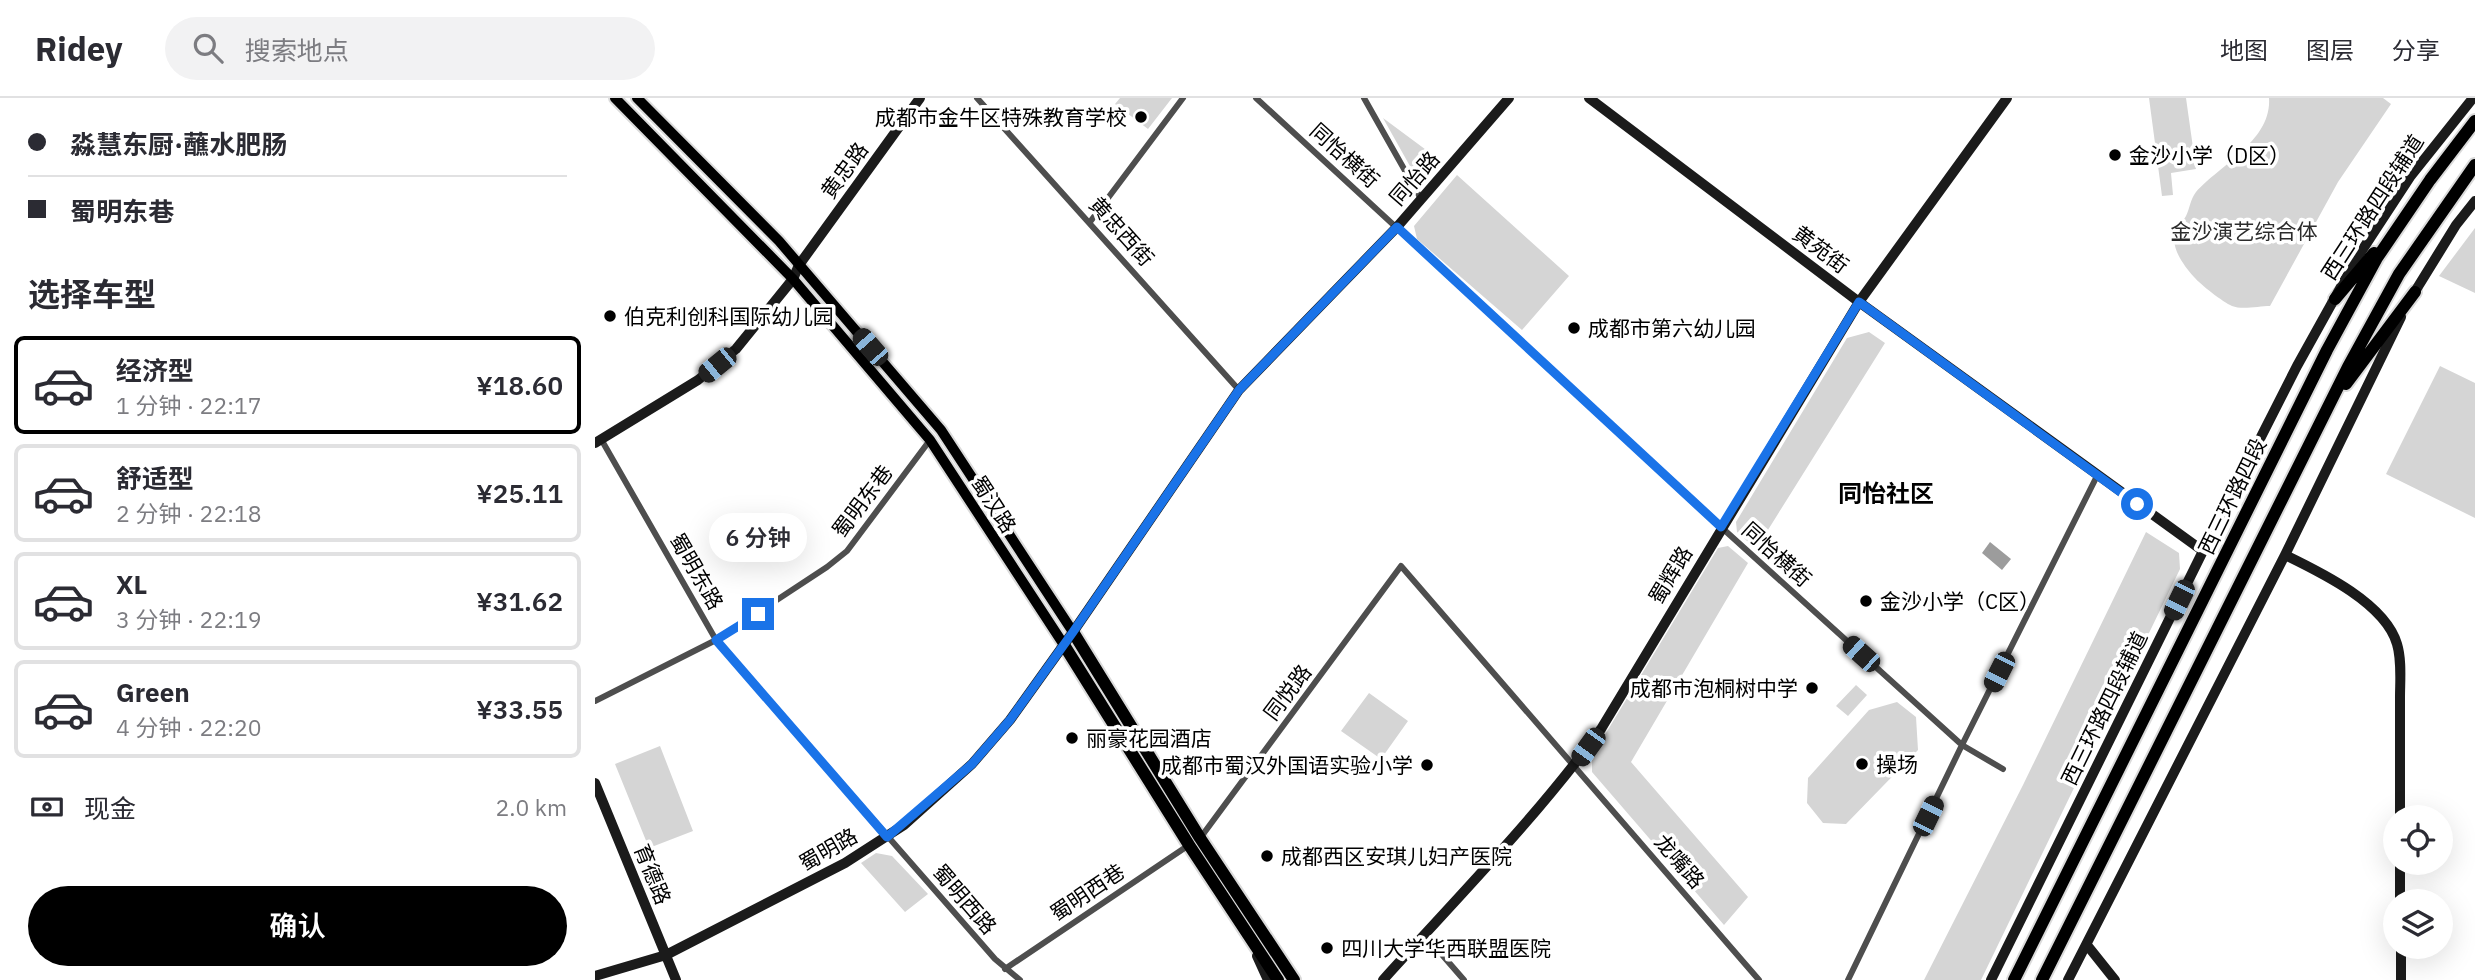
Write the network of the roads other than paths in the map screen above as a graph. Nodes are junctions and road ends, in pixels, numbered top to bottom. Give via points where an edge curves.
1 (615, 98) edge
2 (637, 98) edge
3 (920, 98) edge
4 (978, 98) edge
5 (1183, 98) edge
6 (1256, 98) edge
7 (1364, 98) edge
8 (1509, 98) edge
9 (1589, 98) edge
10 (2007, 98) edge
11 (2473, 98) edge
12 (2475, 121) edge
13 (2475, 165) edge
14 (1420, 199) junction
15 (2475, 201) edge
16 (2410, 210) junction
17 (1090, 222) junction
18 (1397, 227) junction
19 (799, 265) junction
20 (793, 279) junction
21 (2415, 292) junction
22 (2335, 299) junction
23 (1859, 302) junction
24 (1239, 390) junction
25 (2327, 409) junction
26 (930, 440) junction
27 (598, 441) edge
28 (2097, 476) junction
29 (1721, 527) junction
30 (2203, 551) junction
31 (2285, 555) junction
32 (1401, 566) joint
33 (1073, 632) junction
34 (716, 640) junction
35 (1064, 645) junction
36 (595, 701) edge
37 (1962, 745) junction
38 (1574, 765) junction
39 (2003, 769) dead end
40 (595, 783) edge
41 (2400, 805) edge
42 (887, 837) junction
43 (1194, 841) junction
44 (1245, 930) junction
45 (1424, 934) junction
46 (2087, 945) junction
47 (666, 955) junction
48 (2401, 959) edge
49 (1005, 969) junction
50 (595, 976) edge
51 (676, 980) edge
52 (1020, 980) edge
53 (1268, 980) edge
54 (1278, 980) edge
55 (1294, 980) edge
56 (1383, 980) edge
57 (1464, 980) edge
58 (1759, 980) edge
59 (1848, 980) edge
60 (1991, 980) edge
61 (2014, 980) edge
62 (2042, 980) edge
63 (2068, 980) edge
64 (2115, 980) edge
65 (2401, 980) edge

1 - 20 main road, 蜀汉路
2 - 19 main road, 蜀汉路
3 - 19 street, 黄忠路
4 - 17 street, 黄忠西街
5 - 17 street
6 - 18 street, 同怡横街
7 - 14 street, 同怡横街
8 - 14 street, 同怡路
9 - 23 street, 黄苑街
10 - 23 street, 蜀辉路
11 - 22 street, 西三环路四段辅道 via 2410,177
12 - 16 highway, 西三环路四段
13 - 25 highway via 2399,274
14 - 18 street, 同怡路
15 - 21 street
16 - 22 highway
16 - 61 highway, 西三环路四段 via 2377,258 2327,350
17 - 24 street, 黄忠西街
18 - 24 street, 同怡路
18 - 29 street, 同怡横街
19 - 20 street, 黄忠路
19 - 33 main road, 蜀汉路 via 941,430
20 - 26 main road, 蜀汉路
20 - 27 street, 黄忠路 via 736,349 698,380
21 - 25 highway
21 - 31 street
22 - 30 street, 西三环路四段辅道
23 - 28 street, 黄苑街
23 - 29 street, 蜀辉路
24 - 33 street, 同怡路
25 - 62 highway
26 - 34 street, 蜀明东巷 via 847,551 799,588
26 - 35 main road, 蜀汉路
27 - 34 street, 蜀明东路
28 - 30 street, 黄苑街
28 - 37 street
29 - 37 street, 同怡横街
29 - 38 street, 蜀辉路 via 1601,729
30 - 60 street, 西三环路四段辅道
31 - 41 street via 2358,595 2397,643
31 - 46 street
32 - 38 street, 龙嘴路
32 - 43 street, 同悦路
33 - 35 street, 同怡路
33 - 43 highway, 蜀汉路
34 - 36 street, 蜀明东巷
34 - 42 street, 蜀明东路
35 - 42 street, 蜀明路 via 972,764
35 - 43 highway, 蜀汉路
37 - 39 street, 同怡横街
37 - 59 street
38 - 45 street, 蜀辉路
38 - 58 street, 龙嘴路
40 - 47 street, 育德路
42 - 47 street, 蜀明路
42 - 49 street, 蜀明西路
43 - 44 highway, 蜀汉路
43 - 49 street, 蜀明西巷
43 - 55 highway, 蜀汉路
44 - 53 street
44 - 54 highway, 蜀汉路
45 - 56 street, 蜀辉路
45 - 57 street
46 - 63 street
46 - 64 street
47 - 50 street, 蜀明路
47 - 51 street, 育德路
48 - 65 street
49 - 52 street, 蜀明西路

